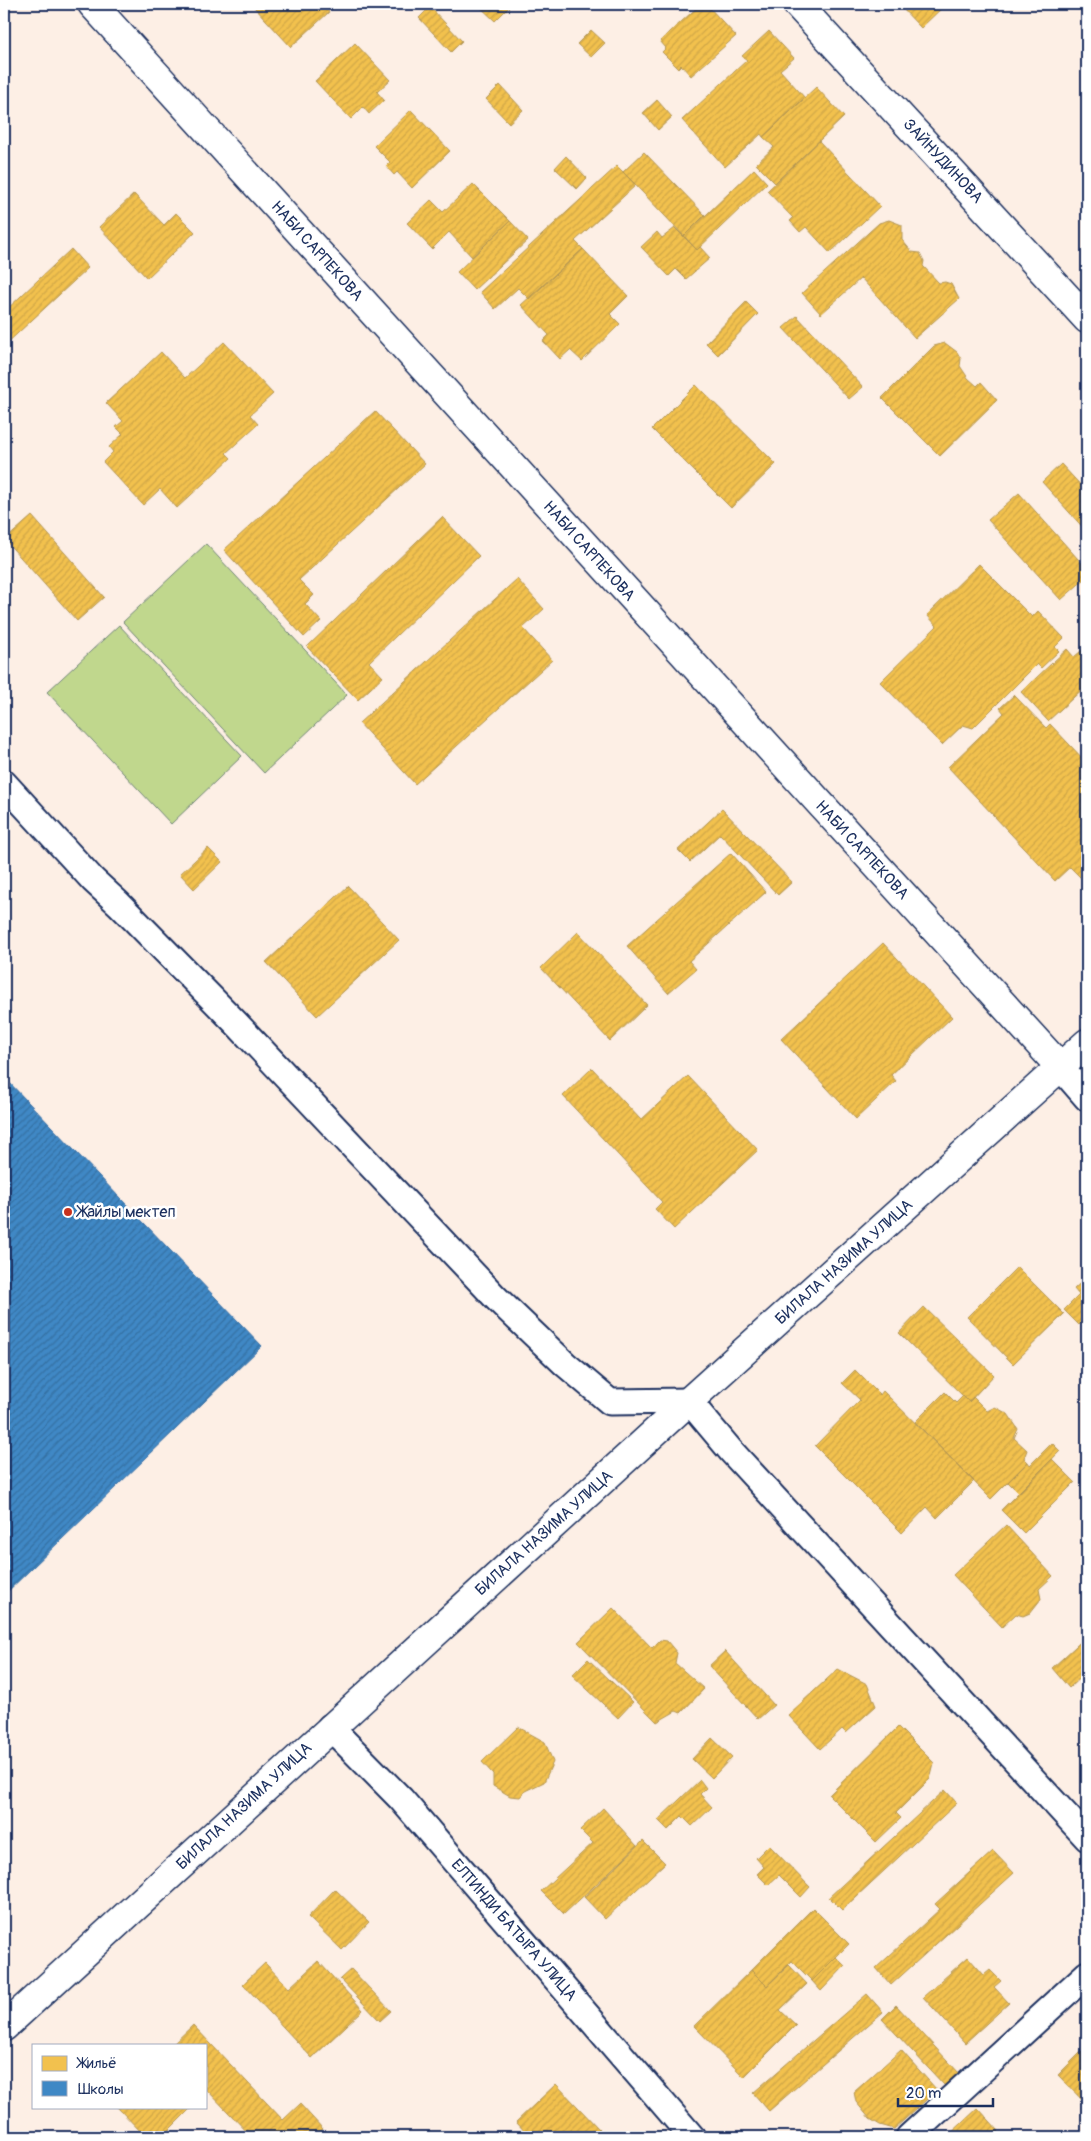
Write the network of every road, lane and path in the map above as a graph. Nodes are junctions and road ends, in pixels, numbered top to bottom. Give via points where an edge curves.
1 (92, 4) edge
2 (796, 4) edge
3 (1087, 319) edge
4 (4, 782) edge
5 (1087, 1043) edge
6 (1061, 1068) junction
7 (1087, 1098) edge
8 (689, 1401) junction
9 (330, 1727) junction
10 (1087, 1838) edge
11 (1087, 1974) edge
12 (4, 2027) edge
13 (692, 2137) edge
14 (910, 2137) edge

1 - 6 street, НАБИ САРПЕКОВА
2 - 3 street, ЗАЙНУДИНОВА
4 - 8 street via 93,880 236,1023 496,1298 564,1364 610,1402
5 - 6 street, БИЛАЛА НАЗИМА УЛИЦА
6 - 7 street, НАБИ САРПЕКОВА
6 - 8 street, БИЛАЛА НАЗИМА УЛИЦА
8 - 9 street, БИЛАЛА НАЗИМА УЛИЦА
8 - 10 street via 731,1451
9 - 12 street, БИЛАЛА НАЗИМА УЛИЦА
9 - 13 street, ЕЛТИНДИ БАТЫРА УЛИЦА via 401,1799
11 - 14 street

